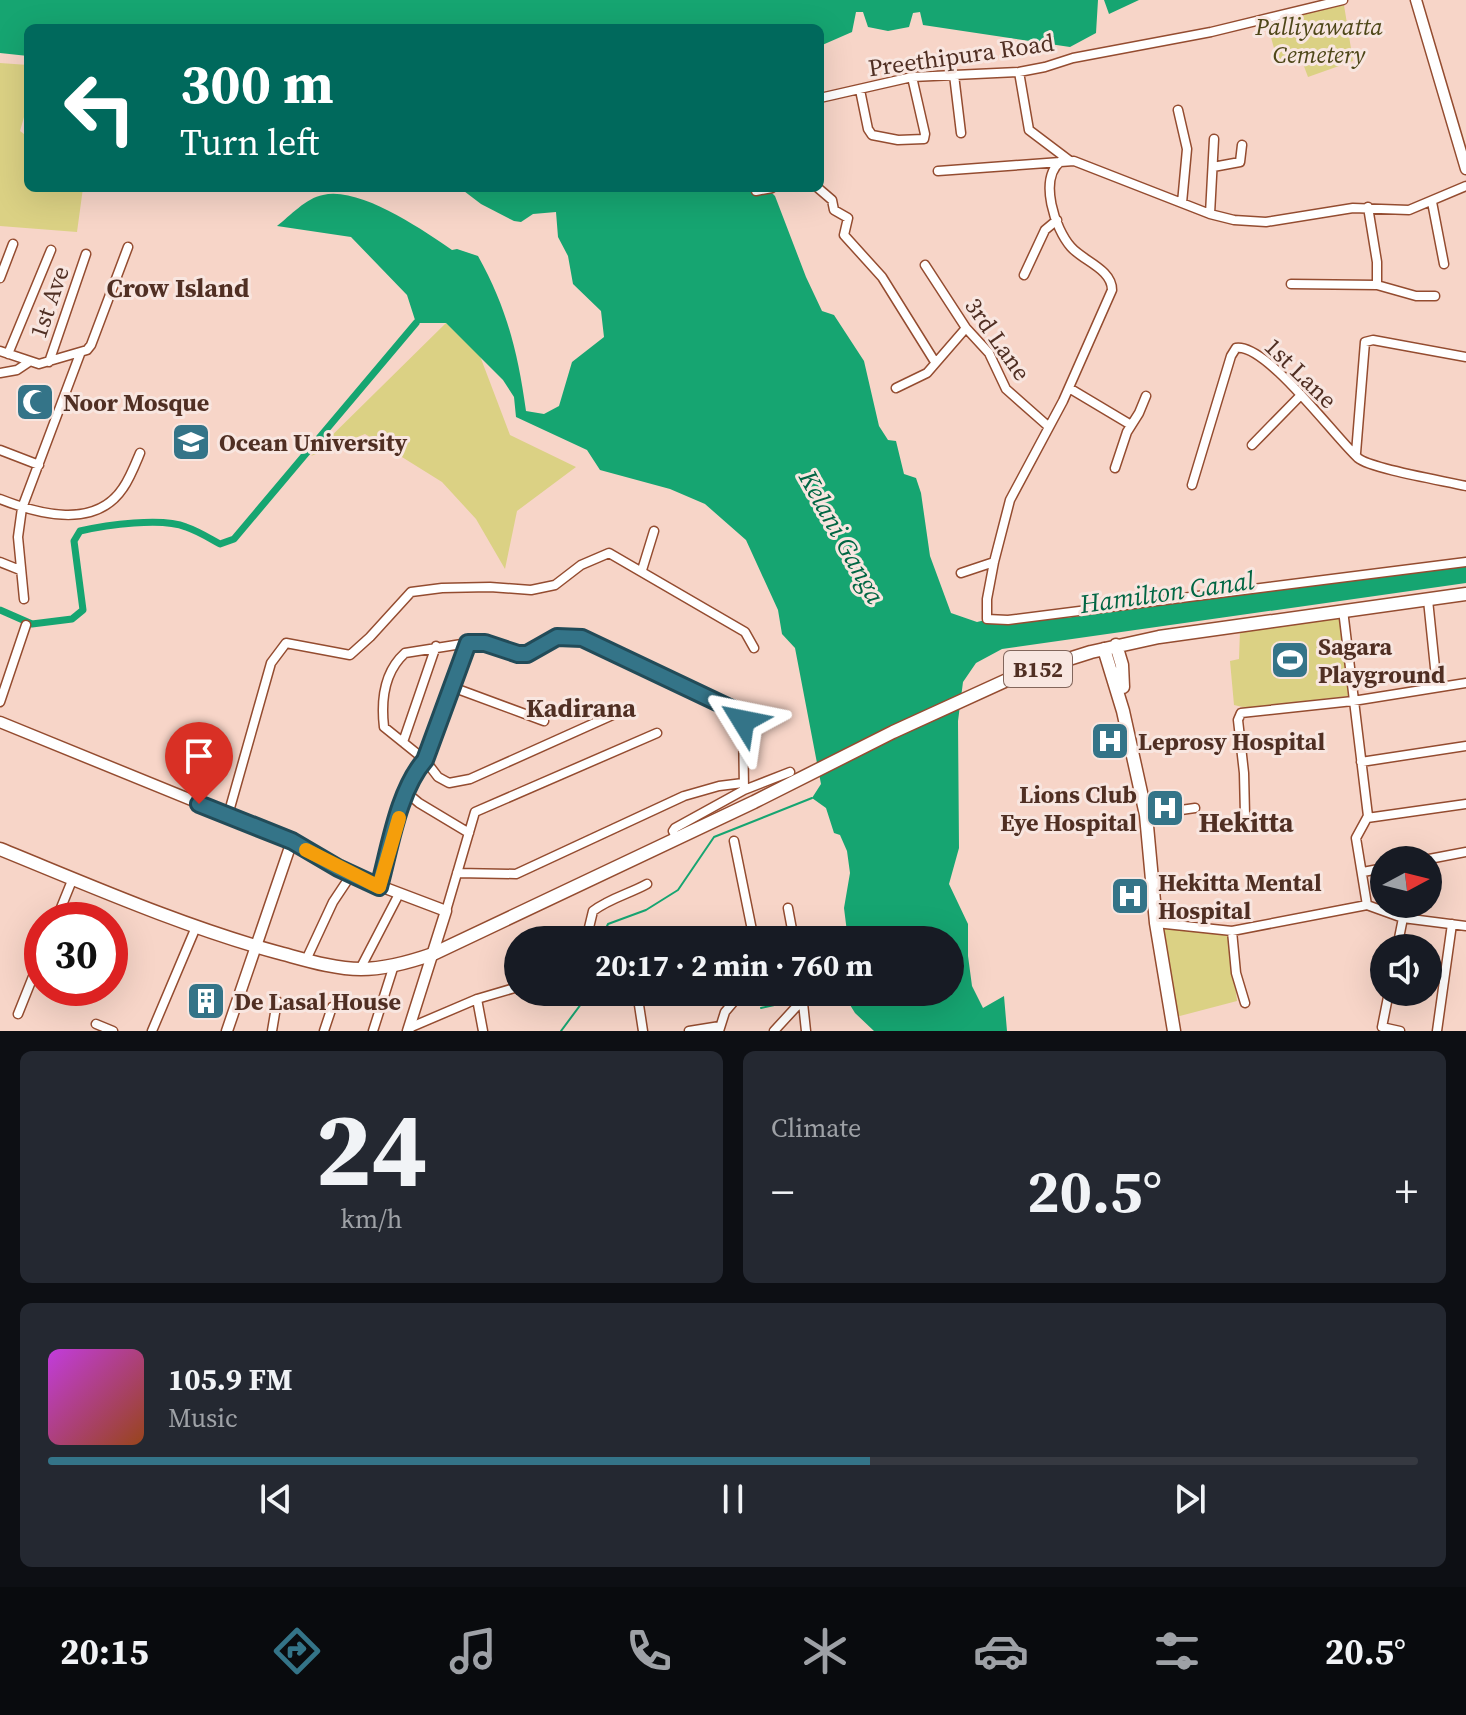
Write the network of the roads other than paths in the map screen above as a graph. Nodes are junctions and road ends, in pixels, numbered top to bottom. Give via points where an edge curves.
1 (1343, 0) edge
2 (1416, 0) edge
3 (1019, 72) junction
4 (954, 75) junction
5 (912, 77) junction
6 (860, 90) junction
7 (824, 97) edge
8 (1178, 110) dead end
9 (961, 133) dead end
10 (1214, 139) dead end
11 (1242, 145) dead end
12 (1065, 161) junction
13 (1213, 167) junction
14 (1466, 169) edge
15 (938, 171) dead end
16 (1466, 186) edge
17 (823, 192) edge
18 (1432, 202) junction
19 (1182, 203) junction
20 (1368, 207) junction
21 (1210, 214) junction
22 (1057, 220) junction
23 (13, 244) dead end
24 (128, 247) dead end
25 (51, 250) dead end
26 (86, 254) dead end
27 (1444, 264) dead end
28 (925, 265) dead end
29 (1024, 275) dead end
30 (0, 278) edge
31 (1291, 284) dead end
32 (1377, 285) junction
33 (1435, 296) dead end
34 (966, 328) junction
35 (4, 352) edge
36 (80, 354) junction
37 (1466, 357) edge
38 (29, 362) junction
39 (49, 362) junction
40 (935, 362) junction
41 (0, 373) edge
42 (896, 388) dead end
43 (1069, 388) junction
44 (1146, 396) dead end
45 (1300, 396) junction
46 (1131, 425) junction
47 (1049, 427) junction
48 (1252, 445) dead end
49 (0, 450) edge
50 (140, 453) dead end
51 (1356, 456) junction
52 (39, 465) junction
53 (1115, 468) dead end
54 (1192, 485) dead end
55 (1466, 486) edge
56 (0, 499) edge
57 (22, 508) junction
58 (654, 531) dead end
59 (0, 562) edge
60 (994, 562) junction
61 (1466, 562) edge
62 (20, 570) junction
63 (642, 570) junction
64 (961, 573) dead end
65 (1466, 594) edge
66 (24, 599) dead end
67 (1428, 600) junction
68 (1343, 610) junction
69 (26, 625) dead end
70 (468, 643) junction
71 (436, 646) junction
72 (1110, 647) junction
73 (754, 648) dead end
74 (1466, 683) edge
75 (452, 687) junction
76 (1437, 687) junction
77 (1353, 701) junction
78 (0, 702) edge
79 (617, 713) dead end
80 (544, 721) dead end
81 (0, 722) edge
82 (657, 733) dead end
83 (403, 742) junction
84 (1466, 746) edge
85 (425, 760) junction
86 (1361, 762) junction
87 (790, 772) dead end
88 (744, 787) junction
89 (406, 792) junction
90 (1466, 804) edge
91 (1195, 808) dead end
92 (228, 815) junction
93 (1146, 815) junction
94 (1245, 815) dead end
95 (1367, 818) junction
96 (469, 833) junction
97 (676, 837) junction
98 (292, 841) junction
99 (734, 841) dead end
100 (0, 849) edge
101 (1466, 852) edge
102 (1442, 857) edge
103 (1370, 871) edge
104 (1363, 872) junction
105 (457, 873) junction
106 (351, 875) junction
107 (73, 878) junction
108 (647, 884) dead end
109 (379, 887) junction
110 (399, 894) junction
111 (63, 902) edge
112 (1367, 905) junction
113 (1370, 906) edge
114 (788, 908) dead end
115 (446, 911) junction
116 (1403, 918) joint
117 (1156, 923) junction
118 (1452, 924) junction
119 (589, 926) edge
120 (751, 926) edge
121 (791, 926) edge
122 (1466, 926) edge
123 (196, 927) junction
124 (1232, 931) junction
125 (1400, 934) edge
126 (255, 946) junction
127 (433, 954) junction
128 (306, 960) junction
129 (394, 965) junction
130 (360, 969) junction
131 (504, 991) edge
132 (24, 999) edge
133 (477, 999) junction
134 (277, 1001) dead end
135 (1245, 1003) dead end
136 (639, 1006) edge
137 (730, 1006) edge
138 (1386, 1006) edge
139 (332, 1007) dead end
140 (18, 1014) dead end
141 (96, 1024) dead end
142 (408, 1029) edge
143 (720, 1029) edge
144 (229, 1030) edge
145 (113, 1031) edge
146 (152, 1031) edge
147 (272, 1031) edge
148 (324, 1031) edge
149 (373, 1031) edge
150 (483, 1031) edge
151 (643, 1031) edge
152 (689, 1031) edge
153 (774, 1031) edge
154 (806, 1031) edge
155 (1174, 1031) edge
156 (1400, 1031) edge
157 (1437, 1031) edge

1 - 3 street, Preethipura Road
2 - 14 street
3 - 4 street, Preethipura Road
3 - 12 street via 1029,130
4 - 5 street, Preethipura Road
4 - 9 street
5 - 6 street, Preethipura Road
5 - 6 street via 924,139 872,135
6 - 7 street, Preethipura Road
8 - 19 street via 1187,149
10 - 13 street
11 - 13 street via 1240,162
12 - 15 street
12 - 19 street via 1092,166
12 - 22 street via 1052,171 1050,185
13 - 21 street
16 - 18 street
17 - 40 street via 834,210 848,218 844,235 882,277
18 - 20 street via 1409,210
18 - 27 street
19 - 21 street
20 - 21 street via 1266,222
20 - 32 street
22 - 29 street via 1045,230
22 - 43 street via 1070,247 1112,286
23 - 30 street
24 - 36 street via 91,345
25 - 35 street
26 - 39 street, 1st Ave
28 - 34 street, 3rd Lane
31 - 32 street
32 - 33 street
34 - 40 street
34 - 47 street, 3rd Lane via 989,353 1006,389
35 - 38 street
36 - 39 street
36 - 52 street
37 - 51 street via 1365,342
38 - 39 street
38 - 41 street
40 - 42 street via 923,376
43 - 46 street
43 - 47 street
44 - 46 street
45 - 48 street
45 - 51 street, 1st Lane
45 - 54 street, 1st Lane via 1260,355 1236,348
46 - 53 street
47 - 60 street via 1010,500
49 - 52 street
50 - 57 street via 123,490 104,506 75,515
51 - 55 street, 1st Lane
52 - 57 street
56 - 57 street
57 - 62 street
58 - 63 street
59 - 62 street
60 - 61 street via 987,619 1008,620
60 - 64 street
62 - 66 street
63 - 73 street via 745,632
63 - 92 street via 609,553 555,585 531,590 411,592 350,655 286,643 271,663
65 - 67 main road, B152
67 - 68 main road, B152
67 - 76 street
68 - 72 main road, B152
68 - 77 street
69 - 78 street
70 - 71 street
70 - 75 street
70 - 88 street via 527,654 557,637 582,638 738,712 743,721
71 - 83 street
71 - 83 street via 405,653 385,689 384,727
72 - 93 main road
72 - 97 main road, B152 via 969,696
74 - 76 street
75 - 80 street
75 - 85 street
76 - 77 street
77 - 86 street
77 - 94 street via 1241,713
79 - 85 street via 460,781 438,777
81 - 92 street
82 - 96 street via 480,808
83 - 85 street
84 - 86 street
85 - 89 street
86 - 95 street
87 - 88 street
88 - 97 street via 675,828
88 - 105 street via 719,786 684,796 516,874
89 - 96 street
89 - 109 street
90 - 95 street
91 - 93 street
92 - 98 street
93 - 117 main road
95 - 104 street via 1356,838
96 - 105 street
97 - 127 main road
98 - 106 street
98 - 126 street
99 - 120 street
100 - 107 main road
101 - 102 street
103 - 104 street
104 - 112 street
105 - 115 street
106 - 109 street
106 - 128 street
107 - 111 street
107 - 123 main road
108 - 119 street via 593,911
109 - 110 street
110 - 115 street
110 - 130 street
112 - 113 street
112 - 124 street
114 - 121 street
115 - 127 street
116 - 118 street
116 - 125 street
117 - 124 street
117 - 155 main road
118 - 122 street
118 - 157 street
123 - 126 main road
123 - 146 street
124 - 135 street
126 - 128 main road
126 - 144 street
127 - 129 main road
127 - 142 street
128 - 130 main road
129 - 130 main road
129 - 149 street
131 - 133 street
132 - 140 street
133 - 142 street
133 - 150 street
134 - 147 street
136 - 151 street
137 - 143 street
138 - 156 street via 1382,1027
139 - 148 street
141 - 145 street
143 - 152 street
153 - 154 street via 803,1003

